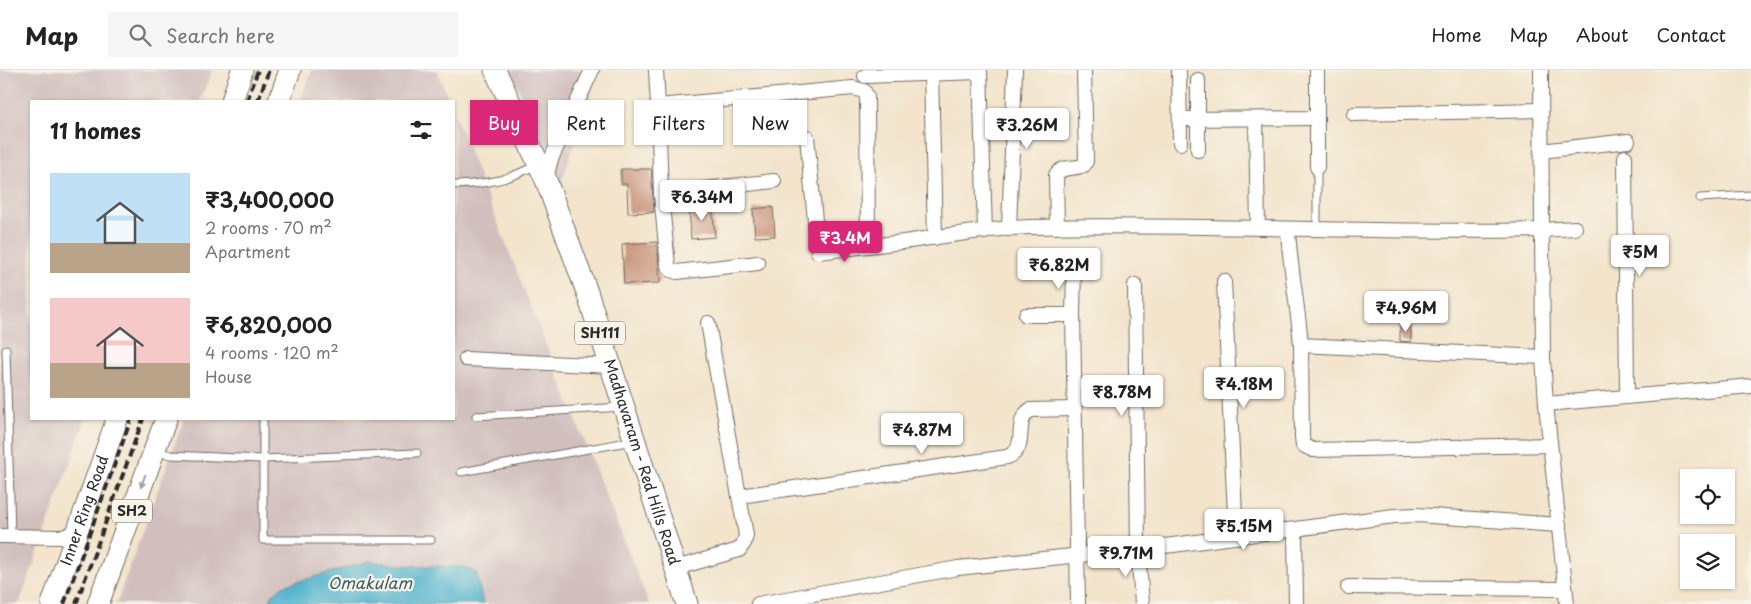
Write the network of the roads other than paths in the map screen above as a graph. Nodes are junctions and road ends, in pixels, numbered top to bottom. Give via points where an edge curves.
1 (242, 70) edge
2 (290, 70) edge
3 (495, 70) edge
4 (592, 70) edge
5 (656, 70) edge
6 (1016, 70) edge
7 (1084, 70) edge
8 (1179, 70) edge
9 (1317, 70) edge
10 (1541, 70) edge
11 (980, 71) edge
12 (930, 72) edge
13 (863, 78) edge
14 (1198, 80) dead end
15 (232, 100) edge
16 (279, 100) edge
17 (658, 100) edge
18 (702, 100) edge
19 (1541, 110) junction
20 (1354, 114) dead end
21 (1317, 118) junction
22 (1180, 119) junction
23 (1198, 119) junction
24 (1256, 119) junction
25 (807, 137) dead end
26 (1628, 140) dead end
27 (1180, 143) dead end
28 (660, 145) edge
29 (1198, 150) dead end
30 (1541, 152) junction
31 (1625, 157) dead end
32 (1317, 168) joint
33 (542, 172) junction
34 (774, 181) dead end
35 (455, 185) edge
36 (662, 194) junction
37 (1751, 194) edge
38 (1700, 198) dead end
39 (1057, 227) junction
40 (1258, 228) junction
41 (1575, 228) dead end
42 (1009, 229) junction
43 (1288, 230) junction
44 (1317, 230) junction
45 (1542, 230) junction
46 (986, 232) junction
47 (934, 238) junction
48 (868, 246) junction
49 (758, 263) dead end
50 (1074, 266) dead end
51 (1224, 281) dead end
52 (1135, 285) dead end
53 (1026, 315) dead end
54 (1073, 315) junction
55 (708, 323) dead end
56 (1301, 345) junction
57 (6, 349) dead end
58 (1543, 357) junction
59 (466, 359) dead end
60 (611, 366) junction
61 (1751, 386) edge
62 (1627, 396) junction
63 (1546, 404) junction
64 (624, 407) junction
65 (1073, 409) junction
66 (476, 416) dead end
67 (117, 420) edge
68 (166, 420) edge
69 (263, 420) edge
70 (635, 441) junction
71 (1549, 445) junction
72 (154, 451) junction
73 (417, 453) dead end
74 (262, 459) junction
75 (461, 472) dead end
76 (740, 496) junction
77 (1559, 526) junction
78 (79, 531) junction
79 (1295, 531) junction
80 (5, 536) edge
81 (1236, 537) junction
82 (431, 540) dead end
83 (1138, 549) junction
84 (1075, 555) junction
85 (676, 568) junction
86 (1348, 587) dead end
87 (1564, 589) junction
88 (799, 600) edge
89 (52, 604) edge
90 (98, 604) edge
91 (687, 604) edge
92 (758, 604) edge
93 (1078, 604) edge
94 (1142, 604) edge
95 (1296, 604) edge
96 (1566, 604) edge

1 - 15 main road
2 - 16 main road
3 - 33 main road, Madhavaram - Red Hills Road / SH111
4 - 33 street
5 - 17 street
6 - 42 street
7 - 39 street via 1086,161 1080,168 1062,169 1056,175
8 - 22 street
9 - 21 street
10 - 19 street
11 - 12 street
11 - 46 street
12 - 13 street
12 - 47 street
13 - 18 street
13 - 48 street via 867,97
14 - 23 street
19 - 20 street
19 - 30 street
21 - 24 street
21 - 32 street
22 - 23 street
22 - 27 street
23 - 24 street
23 - 29 street
24 - 40 street
25 - 48 street via 818,252
26 - 30 street
28 - 36 street
30 - 45 street
31 - 62 street
32 - 44 lane
33 - 35 lane via 482,185
33 - 60 main road, Madhavaram - Red Hills Road / SH111
34 - 36 street
36 - 49 street via 666,257 671,270
37 - 38 lane
39 - 40 street via 1164,225
39 - 42 street
40 - 43 street
41 - 45 street
42 - 46 street
43 - 44 street
43 - 56 street
44 - 45 street
45 - 58 street
46 - 47 street
47 - 48 street
50 - 54 street
51 - 81 street
52 - 83 street
53 - 54 street
54 - 65 street
55 - 76 street
56 - 58 street
56 - 71 street via 1302,437 1307,448
57 - 80 lane
58 - 63 street
59 - 60 street
60 - 64 main road, Madhavaram - Red Hills Road / SH111
61 - 62 street
62 - 63 street
63 - 71 street
64 - 66 lane
64 - 70 main road, Madhavaram - Red Hills Road / SH111
65 - 76 street via 1030,410 1022,421 1020,447 1007,457
65 - 84 street
67 - 78 main road, Inner Ring Road / SH2
68 - 72 main road, SH2
69 - 74 lane
70 - 75 lane
70 - 85 main road, Madhavaram - Red Hills Road / SH111
71 - 77 street
72 - 74 lane via 170,455
72 -> 90 main road, SH2
73 - 74 lane
74 - 82 lane via 263,540
76 - 85 street via 746,534 739,550
77 - 79 street via 1417,515
77 - 87 street
78 - 80 street via 62,537
78 - 89 main road, Inner Ring Road / SH2
79 - 81 street
79 - 95 street
81 - 83 street
83 - 84 street
83 - 94 street
84 - 88 street via 958,568
84 - 93 street
85 - 91 main road, Madhavaram - Red Hills Road / SH111
86 - 87 street
87 - 96 street
88 - 92 street

